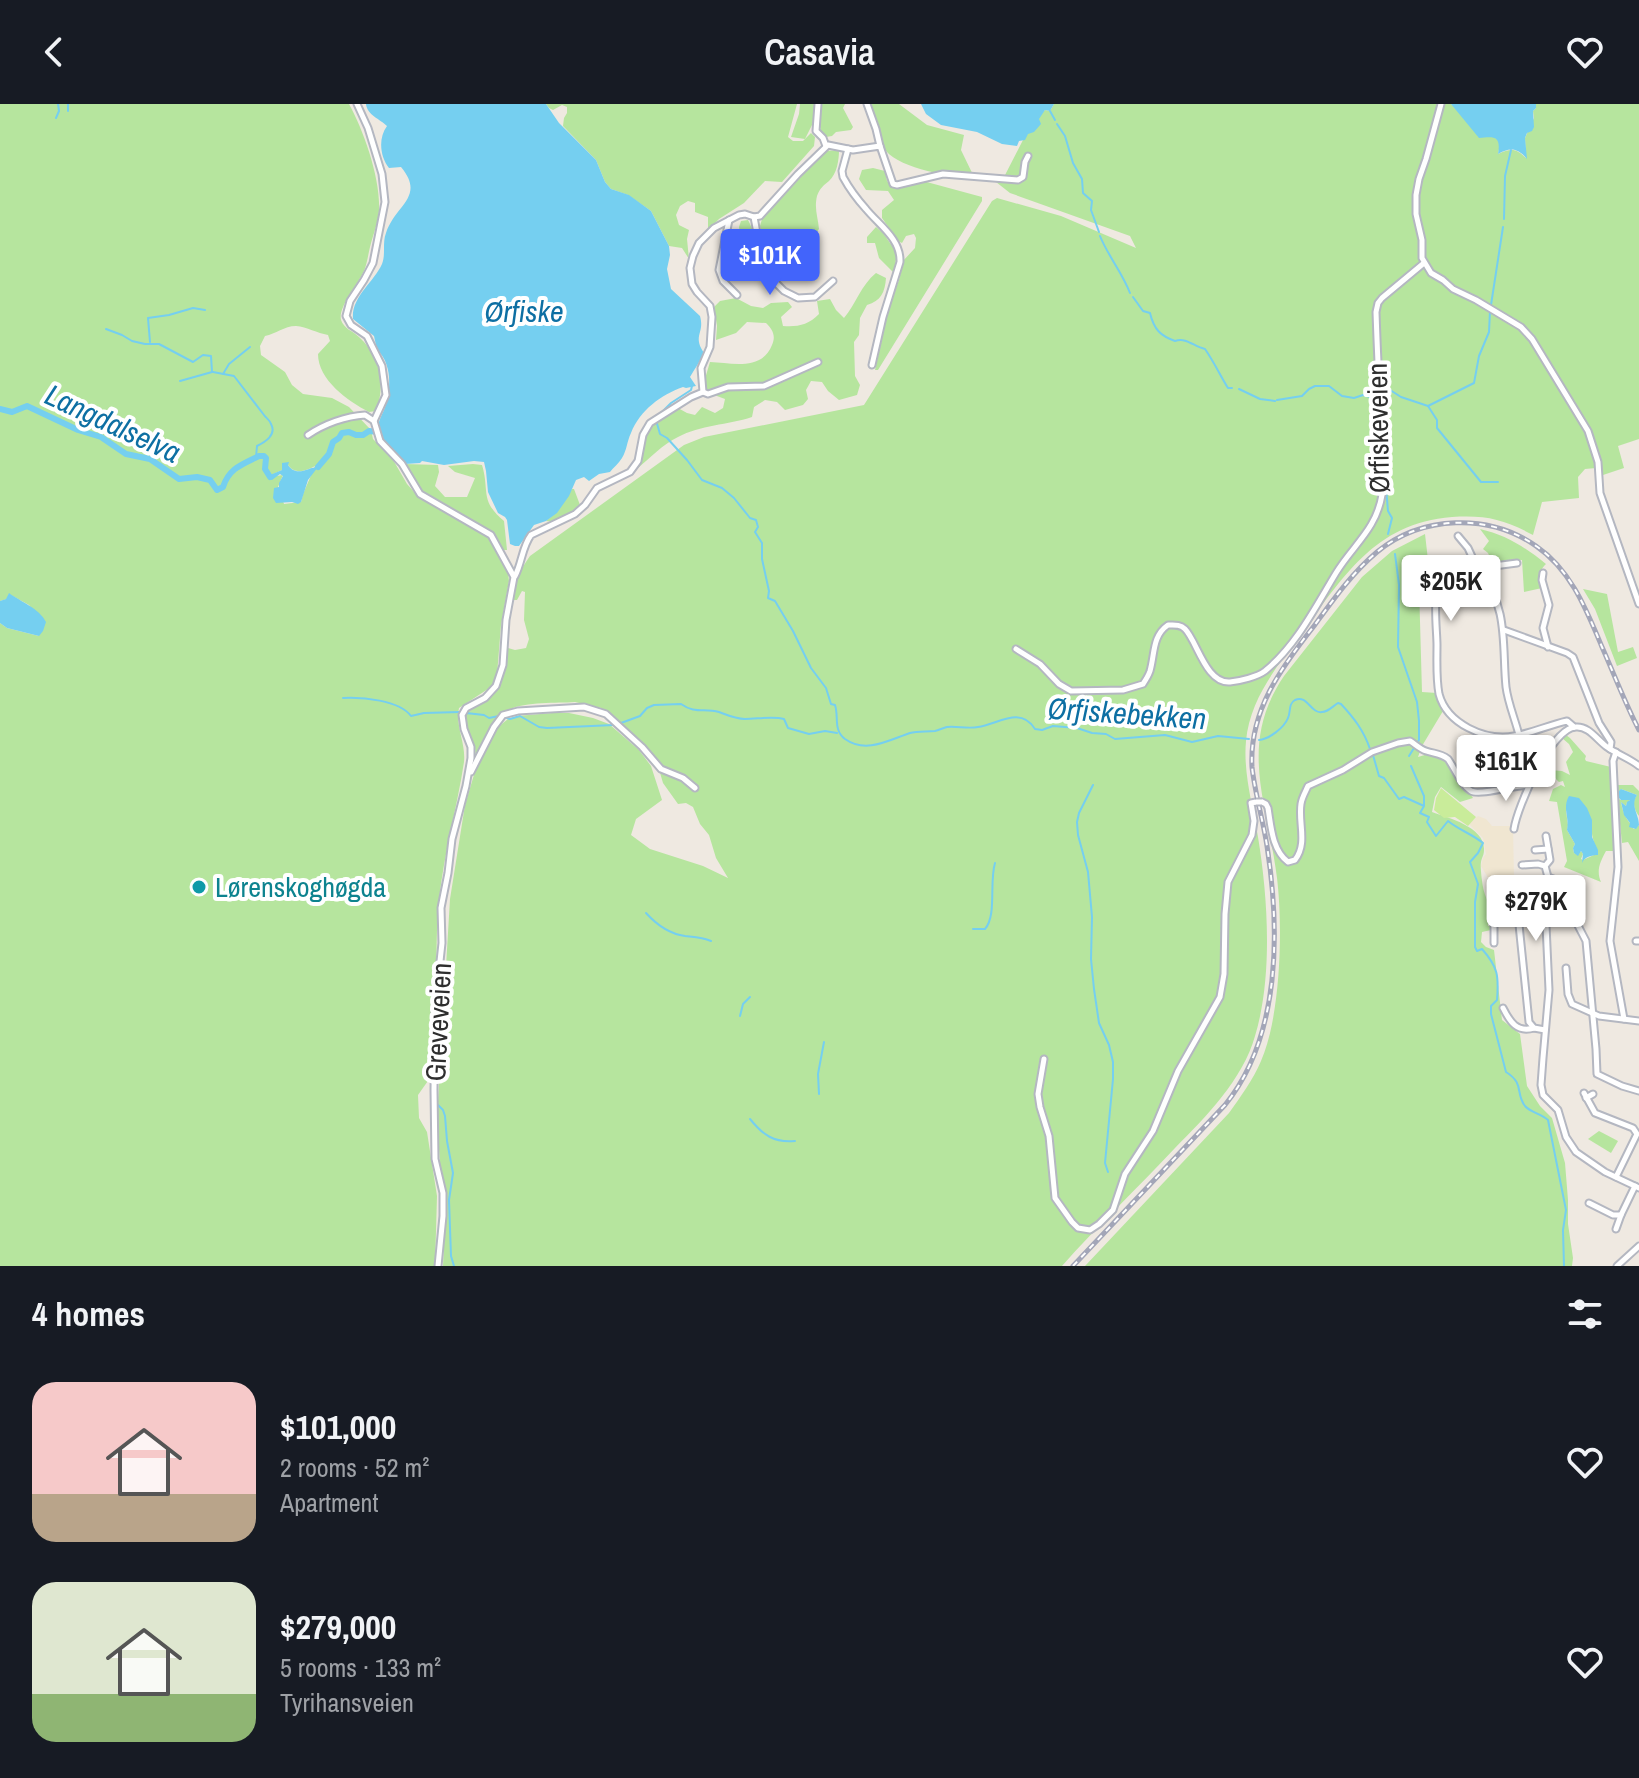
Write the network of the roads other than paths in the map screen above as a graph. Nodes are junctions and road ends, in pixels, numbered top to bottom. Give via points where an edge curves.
1 (357, 104) edge
2 (818, 104) edge
3 (867, 104) edge
4 (1441, 104) edge
5 (826, 146) junction
6 (880, 146) junction
7 (848, 149) junction
8 (1028, 156) dead end
9 (754, 217) junction
10 (730, 219) junction
11 (1424, 263) junction
12 (833, 281) dead end
13 (737, 295) dead end
14 (818, 362) dead end
15 (872, 365) dead end
16 (701, 393) junction
17 (374, 421) junction
18 (308, 435) dead end
19 (1458, 536) dead end
20 (1517, 563) dead end
21 (1543, 573) dead end
22 (1482, 576) junction
23 (514, 577) junction
24 (1639, 604) edge
25 (1503, 630) junction
26 (1548, 647) junction
27 (1016, 649) dead end
28 (1572, 728) junction
29 (1519, 735) junction
30 (1613, 750) junction
31 (1639, 766) edge
32 (467, 781) junction
33 (1529, 785) junction
34 (695, 788) dead end
35 (1514, 829) dead end
36 (1546, 836) dead end
37 (1548, 849) junction
38 (1535, 850) dead end
39 (1522, 865) dead end
40 (1545, 866) junction
41 (1548, 877) junction
42 (1494, 943) dead end
43 (1566, 968) dead end
44 (1503, 1008) dead end
45 (1593, 1014) junction
46 (1624, 1019) junction
47 (1639, 1021) edge
48 (1534, 1028) junction
49 (1545, 1030) junction
50 (1044, 1059) dead end
51 (1639, 1091) edge
52 (1593, 1094) dead end
53 (1616, 1177) junction
54 (1637, 1187) edge
55 (1589, 1203) dead end
56 (1621, 1215) junction
57 (1616, 1229) dead end
58 (1639, 1246) edge
59 (438, 1266) edge
60 (1617, 1266) edge

1 - 17 street via 385,189 373,263 346,310 348,321 367,336 382,366 386,395
2 - 5 street via 816,131
3 - 6 street
4 - 11 street via 1416,195
5 - 7 street
5 - 9 street
6 - 7 street
6 - 8 street via 890,179 897,185 943,174 1018,180
7 - 15 street via 843,177 900,254
9 - 10 street
9 - 12 street via 764,271 784,291 798,298 815,297
10 - 13 street via 719,270
10 - 16 street via 699,243 690,264 692,284 712,317
11 - 24 street via 1453,289 1521,327 1532,339 1586,426 1598,462 1603,506
11 - 27 street, Ørfiskeveien via 1382,298 1376,312 1384,480 1373,523 1293,641 1266,670 1232,681 1218,679 1185,629 1172,624 1161,630 1143,684 1131,689 1064,689
14 - 16 street via 764,386
16 - 23 street via 650,423 637,464 627,474 597,488 575,514 531,535
17 - 18 street via 356,415
17 - 23 street via 380,441 420,494 491,535
19 - 22 street
20 - 22 street via 1494,566
21 - 26 street via 1550,608 1543,628
22 - 25 street
22 - 29 street via 1456,574 1438,589 1440,695 1449,713 1471,729
23 - 32 street, Greveveien via 496,686 462,715 472,750
25 - 26 street
25 - 29 street via 1508,700
26 - 30 street via 1573,657
28 - 29 street via 1565,722
28 - 30 street via 1586,729
28 - 33 street via 1559,736
30 - 31 street
30 - 46 street via 1618,867 1610,944
32 - 34 street, Greveveien via 494,727 507,713 575,706 606,714 661,769
32 - 59 street, Greveveien via 441,908 435,1007 435,1159 443,1193
33 - 35 street
33 - 50 street via 1473,792 1446,757 1404,741 1308,786 1301,806 1302,845 1295,860 1288,862 1279,855 1266,804 1251,803 1252,835 1228,882 1220,997 1178,1071 1153,1131 1125,1174 1113,1210 1090,1230 1078,1228 1055,1198 1049,1136 1038,1094
36 - 37 street
37 - 38 street
37 - 40 street
39 - 40 street
40 - 41 street
41 - 45 street via 1586,941
41 - 49 street
42 - 48 street via 1495,910 1518,915
43 - 45 street via 1572,1004
44 - 48 street via 1518,1029
45 - 46 street
45 - 51 street via 1597,1074
46 - 47 street
48 - 49 street
49 - 53 street via 1543,1095 1560,1115 1570,1144
52 - 53 street via 1585,1095 1595,1113 1637,1134
53 - 54 street
54 - 56 street
55 - 56 street
56 - 57 street
58 - 60 street

